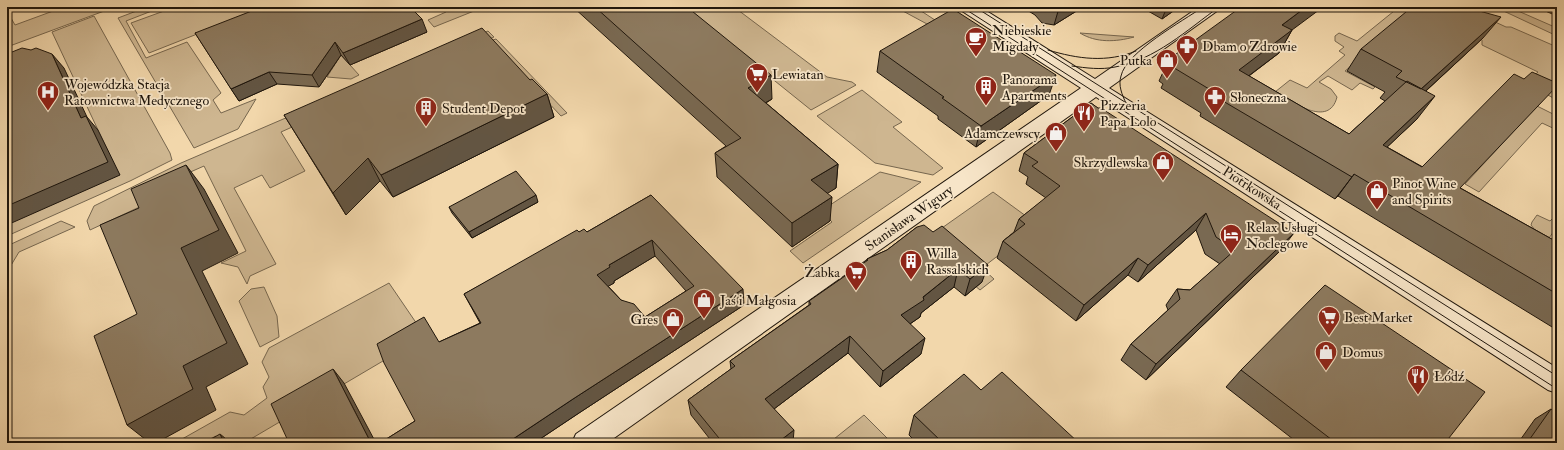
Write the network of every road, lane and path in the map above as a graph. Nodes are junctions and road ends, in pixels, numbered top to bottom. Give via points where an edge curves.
1 (968, 7) edge
2 (1211, 7) edge
3 (1096, 88) junction
4 (1557, 382) edge
5 (585, 443) edge

1 - 3 street, Piotrkowska
2 - 3 street, Stanisława Wigury
3 - 4 street, Piotrkowska
3 - 5 street, Stanisława Wigury

